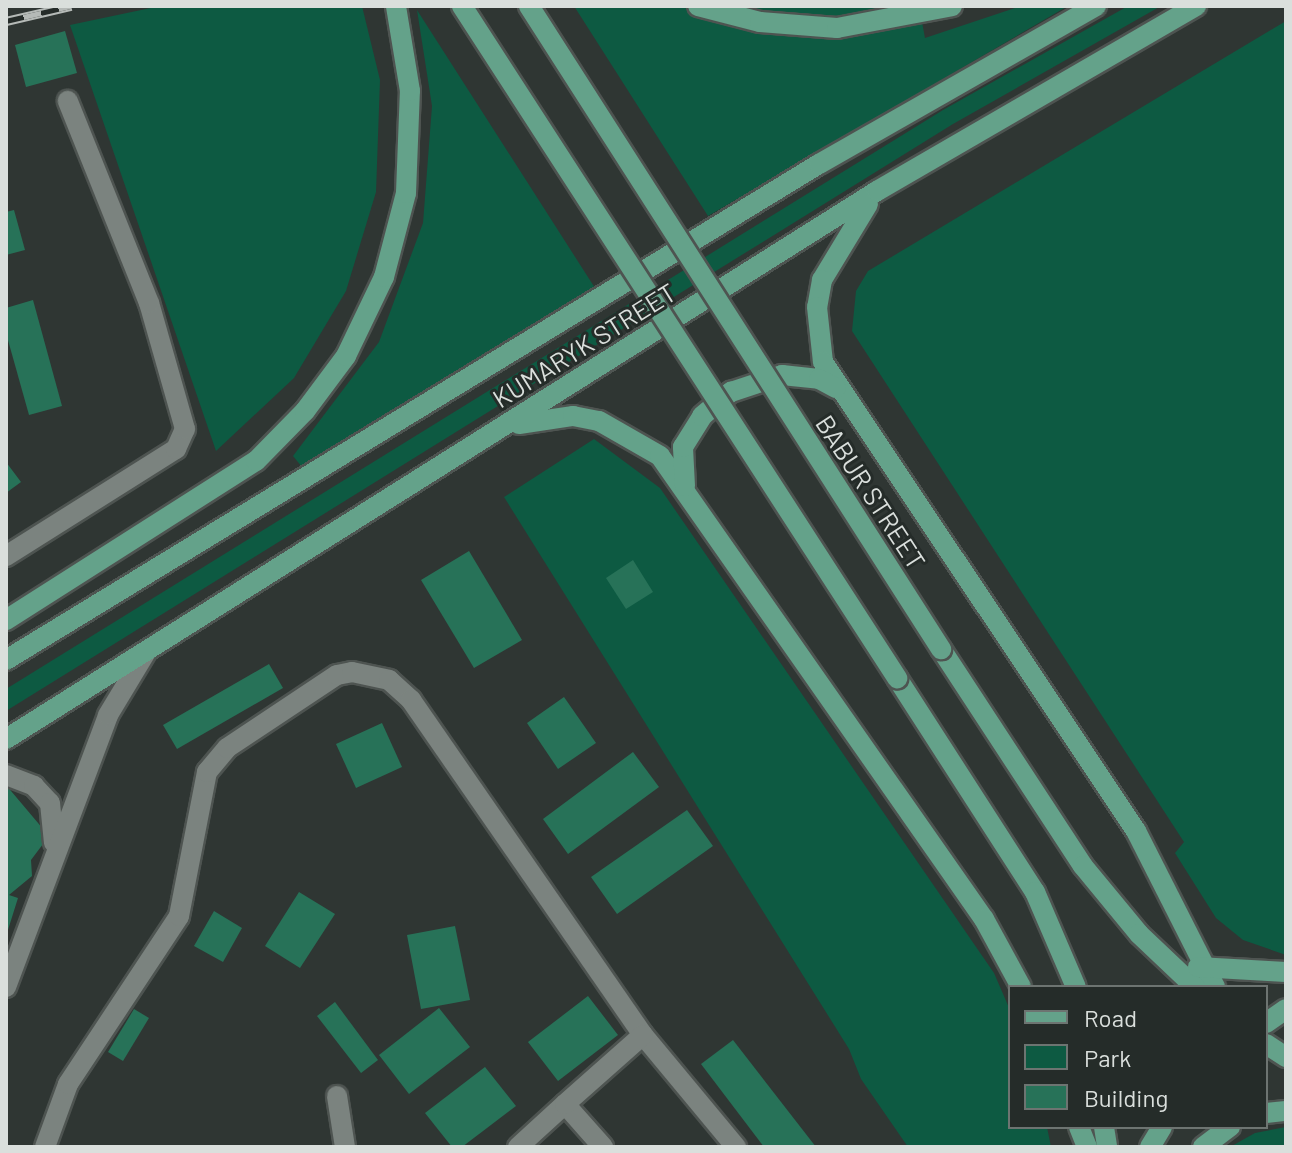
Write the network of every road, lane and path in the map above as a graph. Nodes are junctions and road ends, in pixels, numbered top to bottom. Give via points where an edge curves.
1 (396, 6) edge
2 (462, 6) edge
3 (529, 6) edge
4 (698, 6) edge
5 (952, 6) edge
6 (1096, 6) edge
7 (1196, 6) edge
8 (68, 101) dead end
9 (877, 191) junction
10 (836, 388) junction
11 (493, 434) junction
12 (686, 487) junction
13 (6, 556) edge
14 (6, 620) edge
15 (146, 652) junction
16 (6, 660) edge
17 (6, 739) edge
18 (6, 775) edge
19 (53, 855) junction
20 (1170, 966) junction
21 (1286, 972) edge
22 (1212, 978) edge
23 (1020, 985) edge
24 (1075, 985) edge
25 (1193, 985) edge
26 (6, 987) edge
27 (1286, 1009) edge
28 (1268, 1022) edge
29 (643, 1035) junction
30 (1268, 1045) edge
31 (1286, 1057) edge
32 (337, 1096) dead end
33 (565, 1104) junction
34 (1161, 1129) edge
35 (1227, 1129) edge
36 (45, 1147) edge
37 (345, 1147) edge
38 (518, 1147) edge
39 (603, 1147) edge
40 (736, 1147) edge
41 (1150, 1147) edge
42 (1203, 1147) edge

1 - 14 main road via 410,91 407,185 390,261 346,356 300,418 256,461
2 - 24 main road, bridge via 1035,892
3 - 20 main road, BABUR STREET, bridge via 1083,866
4 - 5 main road via 760,22 837,28
6 - 16 main road, KUMARYK STREET via 819,164
7 - 9 main road, KUMARYK STREET
8 - 13 street via 149,303 185,429 176,449
9 - 10 main road via 839,243 822,280 818,335
9 - 11 main road, KUMARYK STREET
10 - 12 main road via 819,379 782,375 731,392 702,416 683,447
10 - 22 main road via 1136,831
11 - 12 main road via 547,418 599,421 641,441
11 - 15 main road, KUMARYK STREET
12 - 23 main road via 984,919
15 - 17 main road, KUMARYK STREET
15 - 19 street via 108,715
18 - 19 street via 34,786 50,803
19 - 26 street
20 - 22 main road
20 - 25 main road, BABUR STREET
21 - 22 main road
27 - 28 main road
29 - 33 street
29 - 36 street via 411,700 389,680 352,672 337,675 227,748 207,772 179,916 68,1084
29 - 40 street
30 - 31 main road
32 - 37 street
33 - 38 street
33 - 39 street
34 - 41 main road
35 - 42 main road

